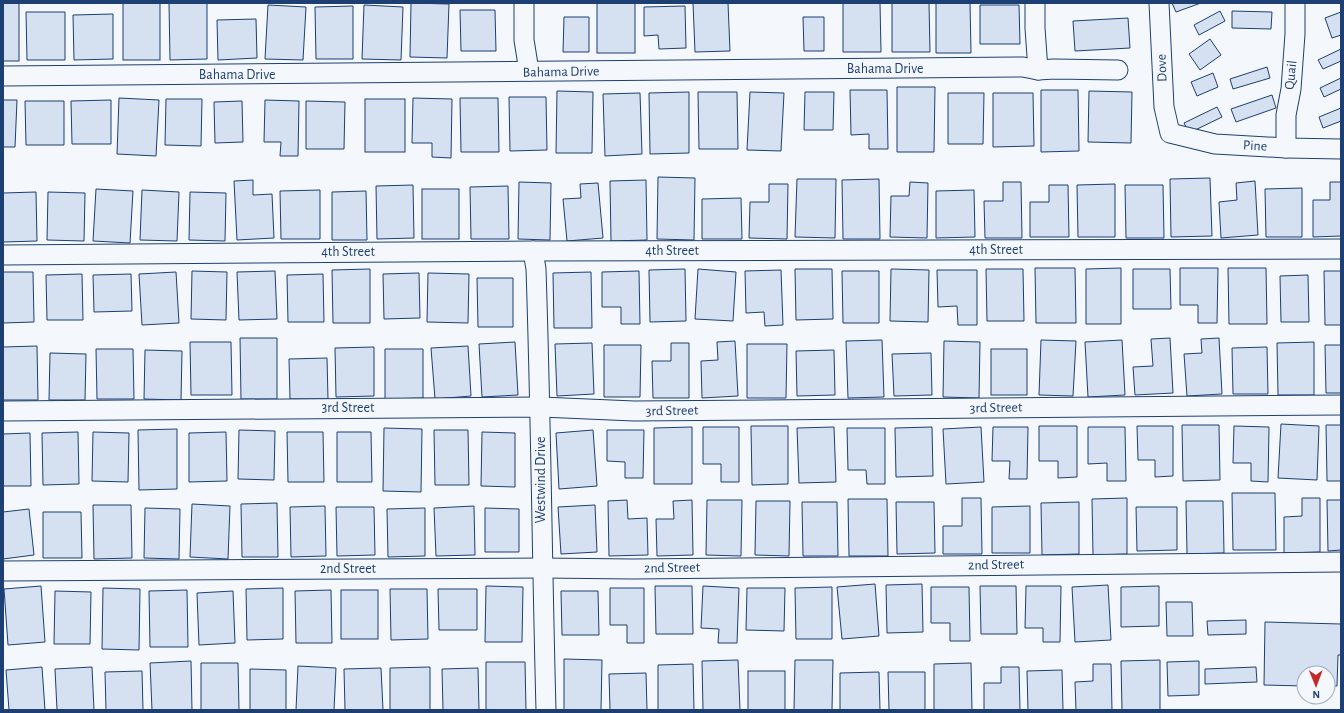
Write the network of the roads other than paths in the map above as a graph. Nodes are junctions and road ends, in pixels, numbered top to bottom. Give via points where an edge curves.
1 (524, 3) edge
2 (1035, 3) edge
3 (1160, 3) edge
4 (1295, 3) edge
5 (1038, 70) junction
6 (1118, 70) dead end
7 (529, 71) junction
8 (3, 76) edge
9 (1170, 133) joint
10 (1286, 148) junction
11 (1341, 149) edge
12 (1341, 249) edge
13 (533, 251) junction
14 (3, 255) edge
15 (1341, 405) edge
16 (540, 406) junction
17 (3, 411) edge
18 (1341, 562) edge
19 (542, 568) junction
20 (3, 571) edge
21 (546, 710) edge

1 - 7 street via 524,40
2 - 5 street
3 - 9 street, Dove via 1164,107
4 - 10 street, Quail via 1291,89 1286,115
5 - 6 street, Bahama Drive
5 - 7 street, Bahama Drive via 1015,68
7 - 8 street, Bahama Drive
9 - 10 street, Pine via 1216,144
10 - 11 street, Pine
12 - 13 street, 4th Street
13 - 14 street, 4th Street
13 - 16 street, Westwind Drive via 536,269
15 - 16 street, 3rd Street via 634,411
16 - 17 street, 3rd Street
16 - 19 street, Westwind Drive
18 - 19 street, 2nd Street
19 - 20 street, 2nd Street
19 - 21 street, Westwind Drive

